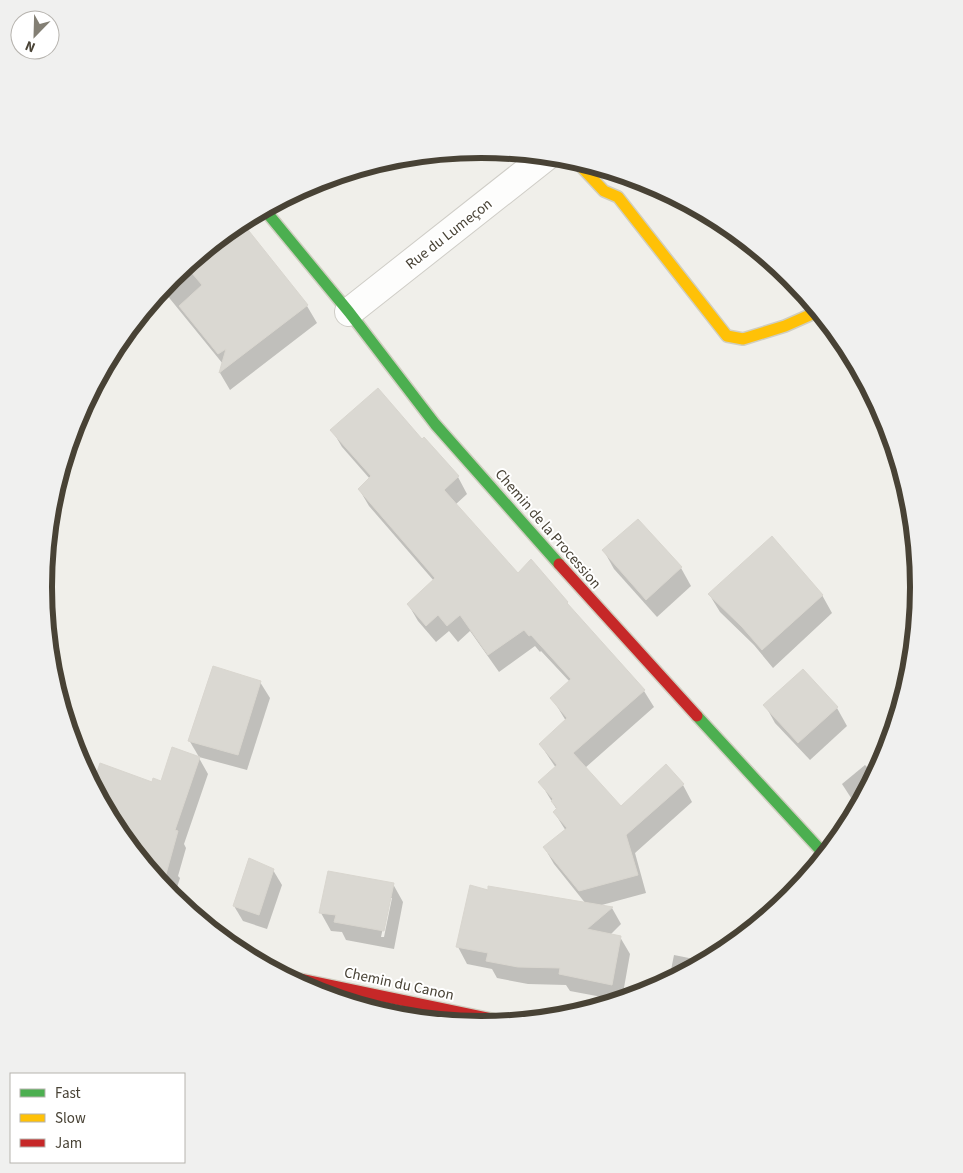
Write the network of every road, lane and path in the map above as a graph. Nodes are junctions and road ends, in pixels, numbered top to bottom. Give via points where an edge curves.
1 (540, 161) edge
2 (584, 170) edge
3 (268, 214) edge
4 (349, 312) junction
5 (812, 314) edge
6 (820, 850) edge
7 (316, 982) edge
8 (476, 1016) edge

1 - 4 street, Rue du Lumeçon
2 - 5 street via 604,191 618,197 727,336 743,339
3 - 4 street, Chemin de la Procession
4 - 6 street, Chemin de la Procession via 435,424 610,622
7 - 8 street, Chemin du Canon

